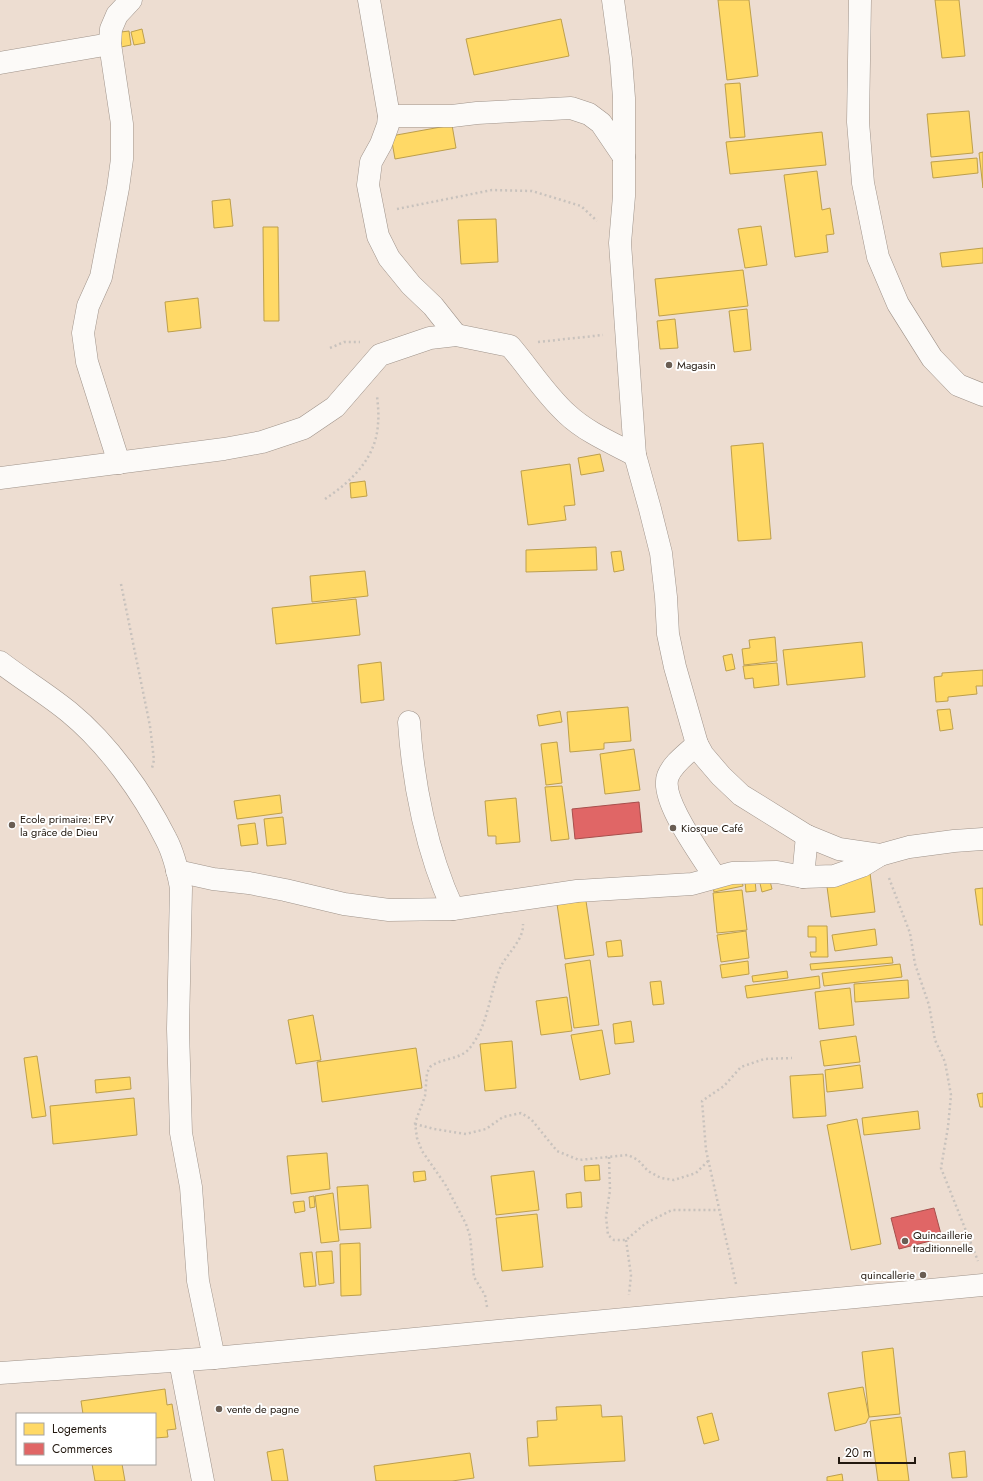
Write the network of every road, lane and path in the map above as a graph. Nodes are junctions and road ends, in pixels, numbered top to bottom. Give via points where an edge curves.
1 (132, 0) edge
2 (369, 0) edge
3 (612, 0) edge
4 (860, 0) edge
5 (110, 44) junction
6 (0, 63) edge
7 (389, 116) junction
8 (624, 157) junction
9 (373, 214) junction
10 (620, 243) junction
11 (625, 333) junction
12 (456, 335) junction
13 (510, 346) junction
14 (983, 395) edge
15 (635, 455) junction
16 (119, 463) junction
17 (0, 478) edge
18 (121, 584) dead end
19 (0, 662) edge
20 (409, 722) dead end
21 (697, 744) junction
22 (145, 804) junction
23 (807, 836) junction
24 (983, 839) edge
25 (880, 855) junction
26 (178, 871) junction
27 (803, 876) junction
28 (715, 877) junction
29 (520, 900) junction
30 (453, 909) junction
31 (792, 1058) dead end
32 (414, 1123) junction
33 (609, 1158) junction
34 (708, 1160) junction
35 (719, 1210) junction
36 (626, 1240) junction
37 (982, 1275) edge
38 (743, 1308) junction
39 (627, 1319) junction
40 (491, 1332) junction
41 (214, 1358) junction
42 (180, 1361) junction
43 (0, 1373) edge
44 (203, 1481) edge

1 - 5 street via 117,15 111,29
2 - 7 street
3 - 8 street via 621,58
4 - 14 street via 858,122 863,183 878,257 898,304 932,358 958,385
5 - 6 street
5 - 16 street via 122,124 122,159 101,277 88,306 83,333 88,362
7 - 8 street via 452,116 477,112 571,108 589,114 601,123
7 - 9 street via 381,144 371,162 368,185
8 - 10 street
9 - 10 path via 492,190 532,191 581,206
9 - 12 street via 378,236 389,258
10 - 11 street
11 - 13 path
11 - 15 street
12 - 13 street
12 - 16 street via 430,338 380,355 335,407 304,428 254,444
13 - 15 street via 567,414 596,435
15 - 21 street via 661,553 668,634 675,667
16 - 17 street
18 - 22 path via 150,726 154,760
19 - 22 street via 68,712 96,737
20 - 30 street via 414,770 431,855
21 - 23 street via 721,776 741,795
21 - 28 street via 678,761 668,774 666,783 680,822
22 - 26 street via 167,840
23 - 25 street via 839,849
23 - 27 street
24 - 25 street via 909,847
25 - 27 street via 862,866 834,876
25 - 37 path via 910,933 915,964 929,1005 935,1040 945,1062 951,1095 941,1168
26 - 30 street via 285,890 344,904 389,910
26 - 41 street via 181,888 178,1008 181,1133 191,1187 198,1281
27 - 28 street via 777,872 732,873
28 - 29 street via 692,884 577,891
29 - 30 street
29 - 32 path via 523,932 501,967 490,1007 478,1034 468,1050 430,1067 425,1096
31 - 34 path via 764,1059 741,1067 724,1086 702,1101
32 - 33 path via 466,1134 486,1129 503,1117 521,1114 531,1119 557,1151 579,1160
32 - 40 path via 422,1151 445,1184 466,1224 470,1236 474,1277 485,1295
33 - 34 path via 628,1154 648,1171 661,1178 674,1180 696,1173
33 - 36 path via 610,1190 606,1217 608,1234 614,1240
34 - 35 path
35 - 36 path via 672,1210 646,1223
35 - 38 path via 728,1256
36 - 39 path via 630,1275
37 - 38 street
38 - 39 street
39 - 40 street
40 - 41 street
41 - 42 street
42 - 43 street
42 - 44 street

